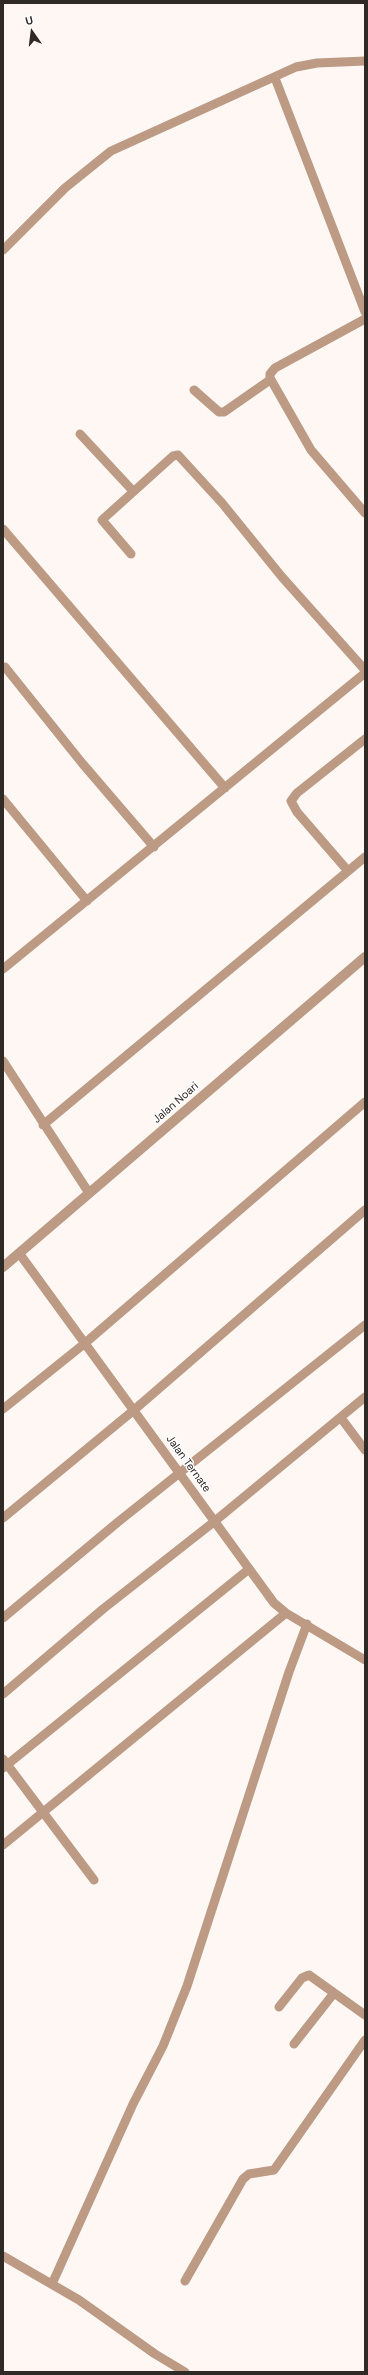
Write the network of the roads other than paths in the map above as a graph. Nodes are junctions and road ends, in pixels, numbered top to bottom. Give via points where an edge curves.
1 (365, 61) edge
2 (276, 81) junction
3 (3, 250) edge
4 (365, 312) edge
5 (365, 319) edge
6 (270, 380) junction
7 (194, 390) dead end
8 (80, 434) dead end
9 (133, 491) junction
10 (365, 513) edge
11 (3, 529) edge
12 (131, 554) dead end
13 (5, 667) dead end
14 (365, 672) edge
15 (365, 739) edge
16 (225, 788) junction
17 (3, 799) edge
18 (154, 847) junction
19 (365, 857) edge
20 (348, 871) junction
21 (87, 902) junction
22 (365, 957) edge
23 (3, 969) edge
24 (3, 1061) edge
25 (365, 1102) edge
26 (43, 1125) junction
27 (89, 1193) junction
28 (365, 1210) edge
29 (18, 1253) junction
30 (3, 1267) edge
31 (365, 1325) edge
32 (84, 1344) junction
33 (365, 1397) edge
34 (3, 1409) edge
35 (134, 1410) junction
36 (341, 1418) junction
37 (365, 1450) edge
38 (179, 1472) junction
39 (3, 1518) edge
40 (215, 1521) junction
41 (249, 1569) junction
42 (286, 1613) junction
43 (3, 1618) edge
44 (307, 1624) junction
45 (365, 1660) edge
46 (3, 1694) edge
47 (4, 1764) edge
48 (44, 1812) junction
49 (3, 1845) edge
50 (94, 1880) dead end
51 (334, 1993) junction
52 (280, 2007) dead end
53 (365, 2015) edge
54 (365, 2040) edge
55 (294, 2044) dead end
56 (3, 2256) edge
57 (186, 2281) dead end
58 (52, 2284) junction
59 (185, 2372) edge

1 - 2 street via 306,64
2 - 3 street via 111,150 65,188
2 - 4 street
5 - 6 street via 275,368 270,374
6 - 7 street via 224,412 220,412
6 - 10 street via 311,450
8 - 9 street
9 - 12 street via 102,521
9 - 14 street via 173,456 178,455
11 - 16 street
13 - 18 street
14 - 16 street
15 - 20 street via 291,801 297,812
16 - 18 street
17 - 21 street
18 - 21 street
19 - 20 street
20 - 26 street
21 - 23 street
22 - 27 street, Jalan Noari
24 - 26 street
25 - 32 street
26 - 27 street
27 - 29 street, Jalan Noari
28 - 35 street
29 - 30 street, Jalan Noari
29 - 32 street, Jalan Ternate
31 - 38 street
32 - 34 street
32 - 35 street, Jalan Ternate
33 - 36 street
35 - 38 street, Jalan Ternate
35 - 39 street
36 - 37 street
36 - 40 street
38 - 40 street, Jalan Ternate
38 - 43 street
40 - 41 street, Jalan Ternate
40 - 46 street
41 - 42 street, Jalan Ternate via 274,1603
41 - 47 street
42 - 44 street, Jalan Ternate
42 - 48 street
44 - 45 street, Jalan Ternate
44 - 58 street via 184,1993 163,2046 133,2104
47 - 48 street
48 - 49 street
48 - 50 street
51 - 52 street via 306,1975
51 - 53 street
51 - 55 street
54 - 57 street via 274,2170 249,2174 243,2179
56 - 58 street
58 - 59 street

